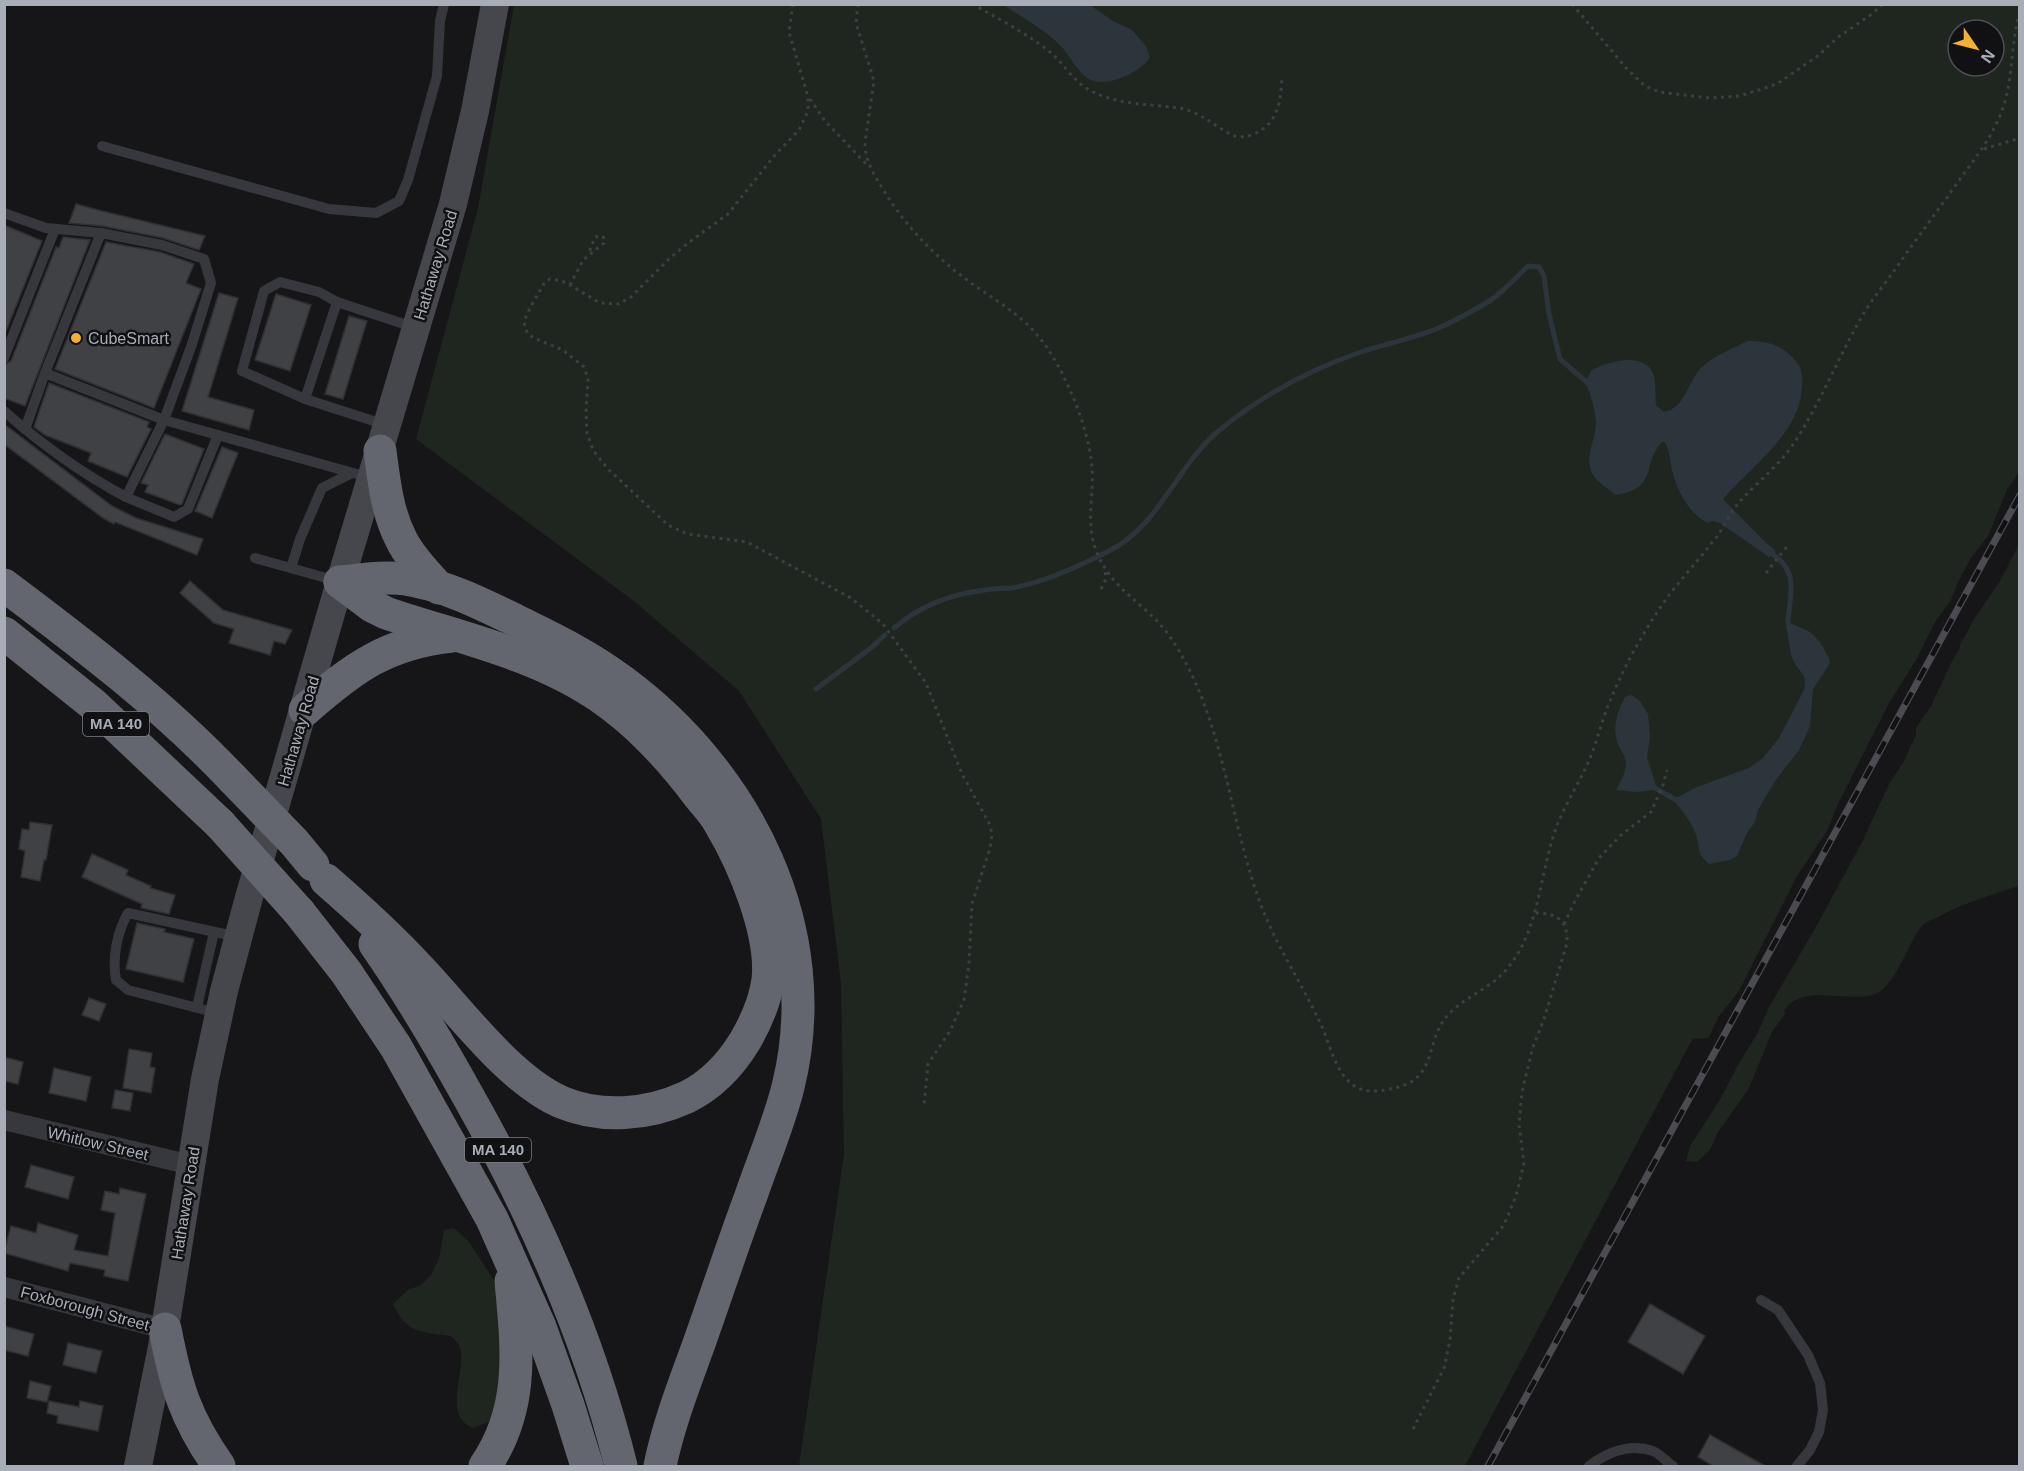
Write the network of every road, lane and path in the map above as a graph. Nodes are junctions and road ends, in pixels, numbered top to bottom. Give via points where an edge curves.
1 (444, 4) edge
2 (495, 4) edge
3 (793, 4) edge
4 (858, 4) edge
5 (972, 4) edge
6 (1572, 4) edge
7 (1882, 4) edge
8 (2019, 12) edge
9 (1282, 76) dead end
10 (808, 97) junction
11 (2019, 138) edge
12 (102, 146) dead end
13 (1982, 149) junction
14 (871, 170) junction
15 (4, 213) edge
16 (55, 229) junction
17 (101, 233) junction
18 (588, 255) junction
19 (570, 285) junction
20 (337, 302) junction
21 (416, 328) junction
22 (4, 358) edge
23 (45, 374) junction
24 (305, 399) junction
25 (4, 411) edge
26 (164, 420) junction
27 (25, 429) junction
28 (218, 435) junction
29 (373, 457) junction
30 (126, 497) junction
31 (1789, 544) dead end
32 (255, 558) dead end
33 (1105, 567) junction
34 (4, 568) edge
35 (291, 568) junction
36 (1766, 573) dead end
37 (340, 582) junction
38 (4, 585) edge
39 (439, 588) junction
40 (1101, 589) dead end
41 (4, 633) edge
42 (457, 636) junction
43 (4, 640) edge
44 (99, 657) junction
45 (50, 668) junction
46 (304, 710) junction
47 (1667, 770) dead end
48 (320, 873) junction
49 (1535, 913) junction
50 (1564, 924) junction
51 (226, 935) junction
52 (208, 1010) junction
53 (924, 1105) dead end
54 (4, 1120) edge
55 (191, 1165) junction
56 (509, 1255) junction
57 (4, 1287) edge
58 (1761, 1300) dead end
59 (165, 1329) junction
60 (1413, 1429) dead end
61 (138, 1467) edge
62 (219, 1467) edge
63 (485, 1467) edge
64 (586, 1467) edge
65 (621, 1467) edge
66 (660, 1467) edge
67 (1589, 1467) edge
68 (1673, 1467) edge
69 (1797, 1467) edge

1 - 12 lane via 437,76 408,180 399,201 376,213 329,209
2 - 21 main road, Hathaway Road via 462,171
3 - 10 path via 789,32
4 - 14 path via 856,23 874,81 864,150
5 - 9 path via 1030,37 1080,84 1094,92 1112,99 1181,108 1213,121 1234,136 1251,136 1267,127 1280,106
6 - 7 path via 1646,86 1659,92 1710,98 1740,96 1777,84
8 - 13 path via 2008,93
10 - 14 path via 825,122
10 - 19 path via 803,123 736,205 669,259 631,297 619,304 600,303
11 - 13 path
13 - 49 path via 1860,319 1790,449 1737,504 1659,610 1614,691 1588,762 1558,823
14 - 33 path via 894,208 920,239 950,267 1031,328 1051,354 1079,412 1090,450 1090,528 1096,552
15 - 16 lane
16 - 17 lane
16 - 22 lane
17 - 23 lane
17 - 26 lane via 162,245 204,259 211,283
18 - 18 path via 604,243 604,238 595,237
18 - 19 path
19 - 53 path via 554,279 545,282 527,314 525,328 534,338 563,350 584,367 588,379 587,433 598,459 676,530 758,546 851,598 876,617 926,683 962,774 990,825 990,848 972,904 964,1000 928,1064
20 - 21 lane
20 - 24 lane
20 - 24 lane via 319,292 280,282 264,291 242,371
21 - 29 main road, Hathaway Road
23 - 26 lane
23 - 27 lane
24 - 29 lane
25 - 27 lane
26 - 28 lane
26 - 30 lane
27 - 30 lane via 100,484
28 - 29 lane
28 - 30 lane via 188,508 174,517
29 - 35 lane via 322,488
29 - 37 main road, Hathaway Road
29 - 39 highway via 401,540
31 - 36 path
32 - 35 lane
33 - 40 path via 1106,579
33 - 49 path via 1116,584 1166,632 1200,689 1264,912 1338,1067 1352,1084 1372,1091 1410,1084 1417,1079 1427,1065 1446,1016 1505,971 1531,928
34 - 44 highway
35 - 37 lane
37 - 39 highway via 402,579
37 - 42 highway via 386,613
37 - 46 main road, Hathaway Road
38 - 44 highway, MA 140
39 - 66 highway via 586,656 672,725 722,780 751,826 773,873 788,921 798,1009 789,1085 683,1387
41 - 45 highway, MA 140
42 - 46 highway via 417,642 374,658
42 - 48 highway via 523,656 598,695 658,746 720,823 752,893 764,932 768,980 753,1028 733,1058 710,1082 675,1103 611,1113 561,1102 501,1059 415,963
43 - 45 highway
44 - 48 highway, MA 140, bridge via 233,778
45 - 56 highway, MA 140, bridge via 128,735 220,824 299,912 346,972 396,1047
46 - 51 main road, Hathaway Road
47 - 50 path via 1651,812 1599,858
48 - 65 highway, MA 140 via 405,989 507,1168 587,1352
49 - 50 path via 1550,914
50 - 60 path via 1567,943 1521,1092 1519,1125 1524,1163 1516,1196 1504,1225 1459,1278 1444,1368
51 - 52 main road, Hathaway Road
51 - 52 lane via 128,913 121,924 116,980 128,990
52 - 55 main road, Hathaway Road via 207,1068
54 - 55 street, Whitlow Street
55 - 59 main road, Hathaway Road
56 - 63 highway via 516,1378 509,1419
56 - 64 highway, MA 140 via 555,1366
57 - 59 street, Foxborough Street
58 - 69 lane via 1778,1310 1808,1355 1820,1383 1823,1410 1819,1432
59 - 61 main road, Hathaway Road
59 - 62 highway via 181,1399
67 - 68 lane via 1603,1456 1627,1447 1655,1452

